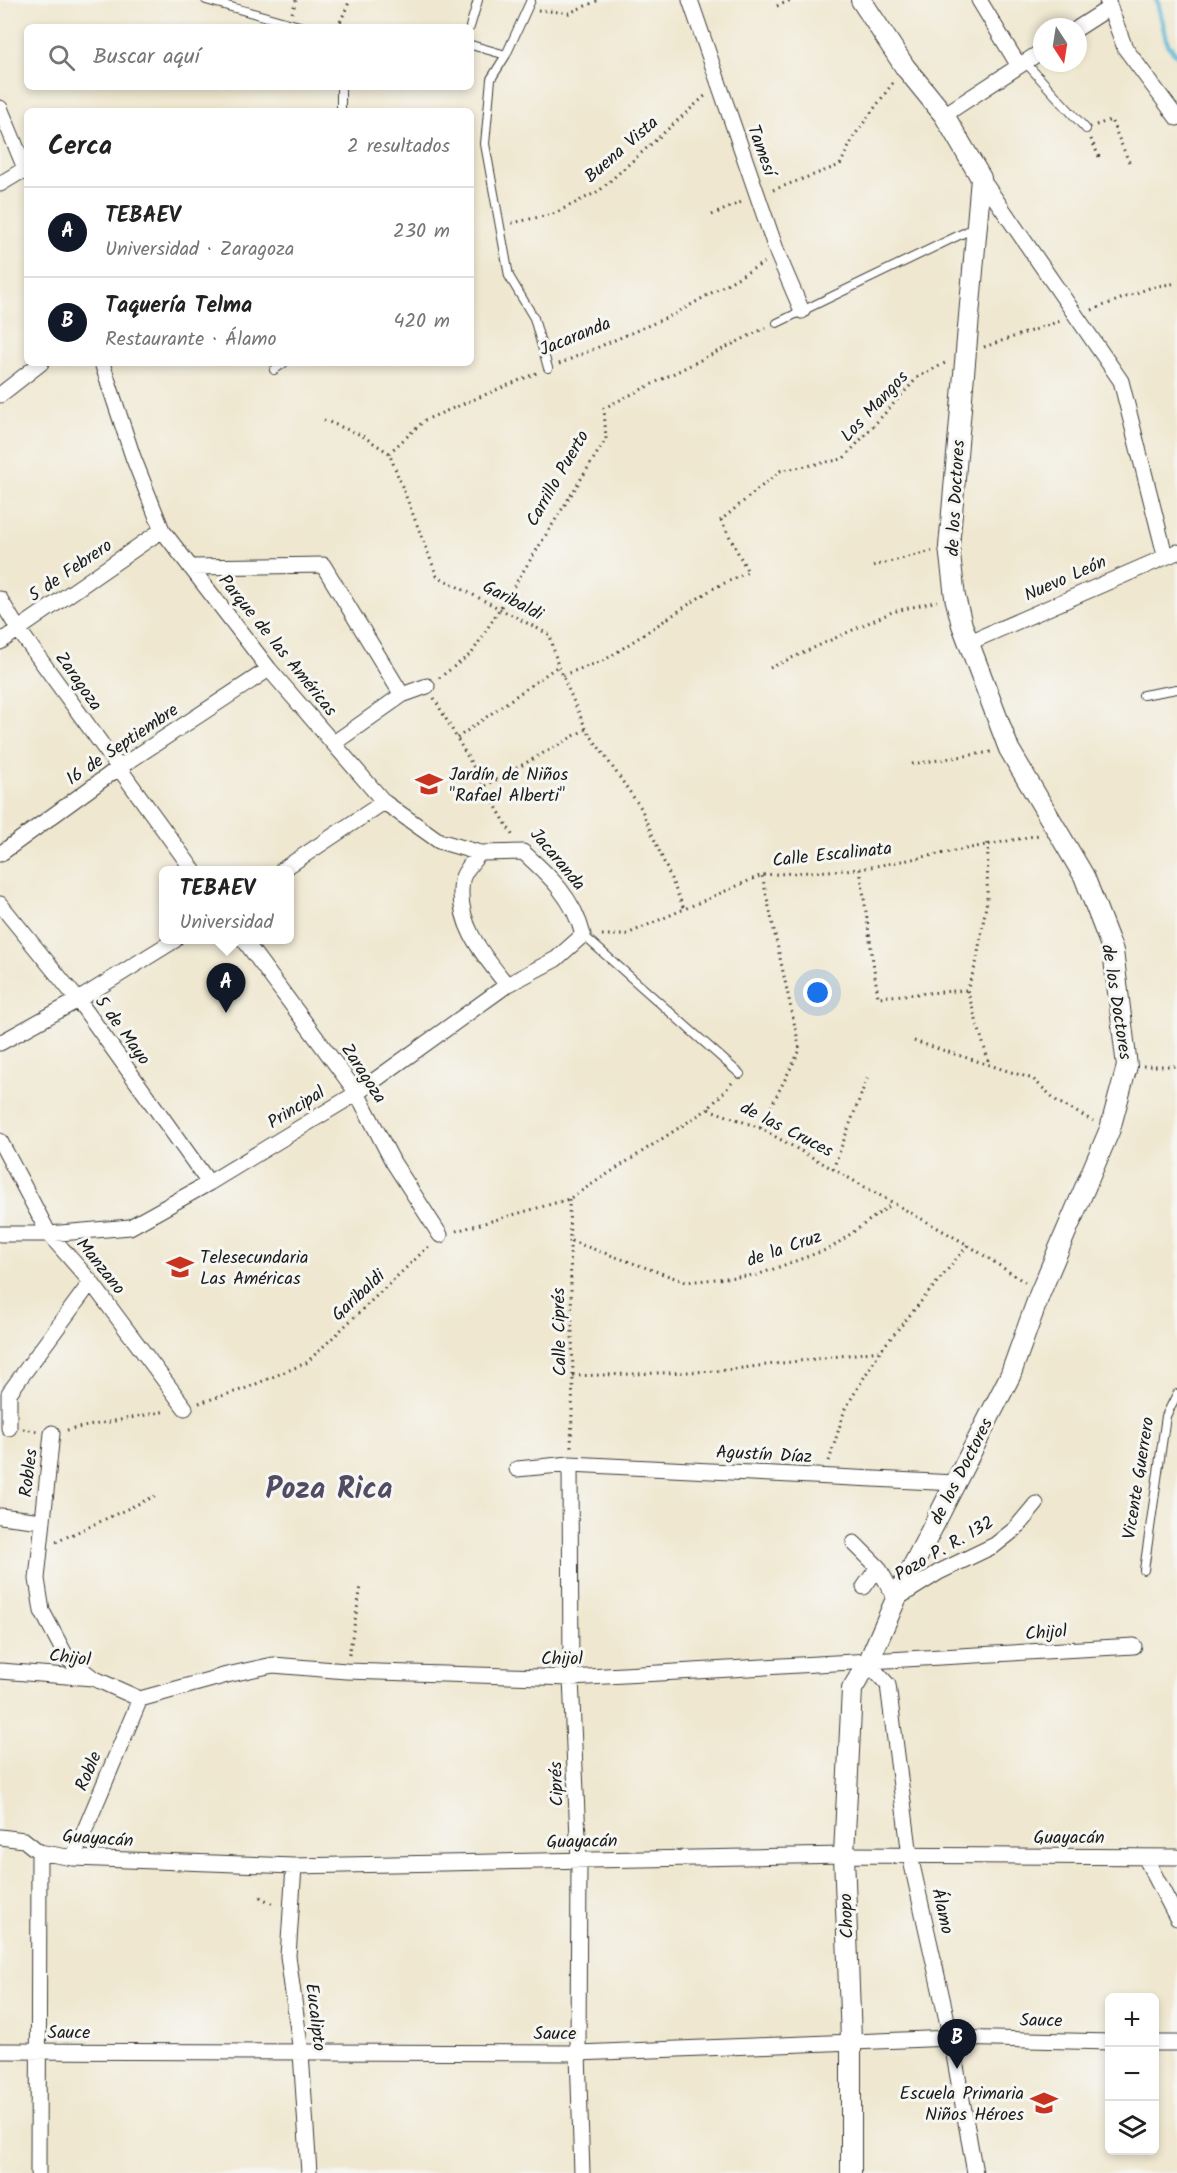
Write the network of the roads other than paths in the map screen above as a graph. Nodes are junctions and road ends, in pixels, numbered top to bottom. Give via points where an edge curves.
1 (206, 0) edge
2 (478, 0) edge
3 (531, 0) edge
4 (690, 0) edge
5 (861, 0) edge
6 (979, 0) edge
7 (1108, 4) edge
8 (1087, 21) edge
9 (292, 24) edge
10 (471, 24) edge
11 (474, 46) edge
12 (506, 55) junction
13 (1033, 57) edge
14 (1022, 64) junction
15 (341, 90) edge
16 (0, 108) edge
17 (341, 108) edge
18 (944, 115) junction
19 (1177, 118) edge
20 (1086, 129) road end
21 (24, 166) edge
22 (24, 172) edge
23 (981, 178) junction
24 (0, 184) edge
25 (978, 226) junction
26 (802, 311) junction
27 (777, 323) road end
28 (37, 366) edge
29 (103, 366) edge
30 (280, 366) edge
31 (548, 368) road end
32 (274, 370) dead end
33 (0, 395) edge
34 (162, 530) junction
35 (1171, 554) edge
36 (190, 567) junction
37 (0, 599) edge
38 (18, 629) junction
39 (0, 642) edge
40 (969, 642) junction
41 (269, 669) junction
42 (427, 686) road end
43 (1177, 688) edge
44 (402, 695) junction
45 (1143, 695) dead end
46 (334, 743) junction
47 (117, 769) junction
48 (384, 802) junction
49 (523, 852) joint
50 (480, 853) junction
51 (0, 854) edge
52 (190, 866) edge
53 (288, 866) edge
54 (0, 904) edge
55 (583, 935) junction
56 (167, 944) edge
57 (248, 944) edge
58 (507, 985) junction
59 (78, 1000) junction
60 (0, 1043) edge
61 (740, 1074) road end
62 (357, 1093) junction
63 (0, 1141) edge
64 (209, 1183) junction
65 (0, 1234) edge
66 (49, 1234) junction
67 (440, 1236) road end
68 (91, 1282) junction
69 (1177, 1394) edge
70 (185, 1408) road end
71 (9, 1428) road end
72 (52, 1433) road end
73 (570, 1464) junction
74 (517, 1469) dead end
75 (955, 1483) junction
76 (1036, 1504) dead end
77 (0, 1516) edge
78 (42, 1521) junction
79 (854, 1543) dead end
80 (878, 1566) junction
81 (1144, 1570) dead end
82 (864, 1587) dead end
83 (896, 1599) junction
84 (1134, 1646) dead end
85 (868, 1663) junction
86 (0, 1671) edge
87 (93, 1678) junction
88 (571, 1678) junction
89 (140, 1699) junction
90 (0, 1837) edge
91 (39, 1852) junction
92 (844, 1856) junction
93 (910, 1856) junction
94 (1145, 1857) junction
95 (1174, 1857) edge
96 (73, 1858) junction
97 (579, 1860) junction
98 (294, 1866) junction
99 (1177, 1918) edge
100 (951, 2038) junction
101 (851, 2040) junction
102 (1105, 2042) edge
103 (1159, 2043) edge
104 (1177, 2043) edge
105 (0, 2051) edge
106 (39, 2052) junction
107 (301, 2053) junction
108 (578, 2053) junction
109 (38, 2173) edge
110 (309, 2173) edge
111 (582, 2173) edge
112 (851, 2173) edge
113 (975, 2173) edge

1 - 9 lane
2 - 10 lane
3 - 12 lane
4 - 26 street, Tamesí via 778,255
5 - 18 street via 905,67
6 - 14 street
7 - 8 street
7 - 19 street via 1125,48
11 - 12 lane
12 - 31 lane via 491,79 485,144 509,276 534,318
13 - 14 street
14 - 18 street
14 - 20 lane
15 - 17 lane
16 - 21 street
18 - 23 street
22 - 24 street
23 - 25 street, de los Doctores
23 - 35 street via 1121,381
25 - 26 lane
25 - 40 street, de los Doctores via 949,547 955,597
26 - 27 lane
28 - 33 street
29 - 34 street, Parque de las Américas
30 - 32 lane
34 - 36 street, Parque de las Américas
34 - 38 street, 5 de Febrero
35 - 40 street, Nuevo León
36 - 41 street, Parque de las Américas
36 - 44 street via 323,565
37 - 38 street, Zaragoza
38 - 39 street, 5 de Febrero
38 - 47 street, Zaragoza
40 - 75 street, de los Doctores via 1008,749 1084,876 1113,951 1127,1066 1110,1129 1040,1293 1010,1376
41 - 46 street, Parque de las Américas
41 - 47 street, 16 de Septiembre
42 - 44 street
43 - 45 lane
44 - 46 street
46 - 48 street, Parque de las Américas
47 - 51 street, 16 de Septiembre
47 - 52 street, Zaragoza
48 - 50 street, Parque de las Américas via 439,841
48 - 53 street
49 - 50 street, Parque de las Américas
49 - 55 street, Jacaranda via 569,900
50 - 58 street via 462,878 462,909 475,945
54 - 59 street, 5 de Mayo
55 - 58 street, Principal via 556,959
55 - 61 lane, de las Cruces
56 - 59 street
57 - 62 street, Zaragoza
58 - 62 street, Principal
59 - 60 street
59 - 64 street, 5 de Mayo
62 - 64 street, Principal
62 - 67 street, Zaragoza via 393,1162
63 - 66 street, Manzano
64 - 66 street, Principal via 130,1227
65 - 66 street, Principal
66 - 68 street, Manzano
68 - 70 street, Manzano
68 - 71 street via 9,1393
69 - 81 lane, Vicente Guerrero via 1166,1416
72 - 78 street, Robles
73 - 74 street, Agustín Díaz
73 - 75 street, Agustín Díaz
73 - 88 street, Ciprés
75 - 83 street, de los Doctores
76 - 83 street, Pozo P. R. 132 via 995,1545 939,1572
77 - 78 street
78 - 87 street, Robles via 38,1579 42,1611 67,1658
79 - 80 street
80 - 82 street
80 - 83 street
83 - 85 street, de los Doctores
84 - 85 street, Chijol
85 - 88 street, Chijol
85 - 92 street, Chopo via 852,1689
85 - 93 street, Álamo via 888,1685
86 - 87 street, Chijol
87 - 89 street, Chijol
88 - 89 street, Chijol via 273,1665
88 - 97 street, Ciprés
89 - 96 street, Roble
90 - 91 street, Guayacán via 24,1840
91 - 96 street, Guayacán
91 - 106 street
92 - 93 street, Guayacán
92 - 97 street, Guayacán
92 - 101 street, Chopo
93 - 94 street, Guayacán
93 - 100 street, Álamo
94 - 95 street, Guayacán
94 - 99 street
96 - 98 street, Guayacán
97 - 98 street, Guayacán
97 - 108 street, Ciprés
98 - 107 street, Eucalipto via 288,1956
100 - 101 street, Sauce
100 - 102 street, Sauce
100 - 113 street, Álamo
101 - 108 street, Sauce
101 - 112 street, Chopo
103 - 104 street
105 - 106 street, Sauce
106 - 107 street, Sauce
106 - 109 street
107 - 108 street, Sauce
107 - 110 street, Eucalipto
108 - 111 street, Ciprés

